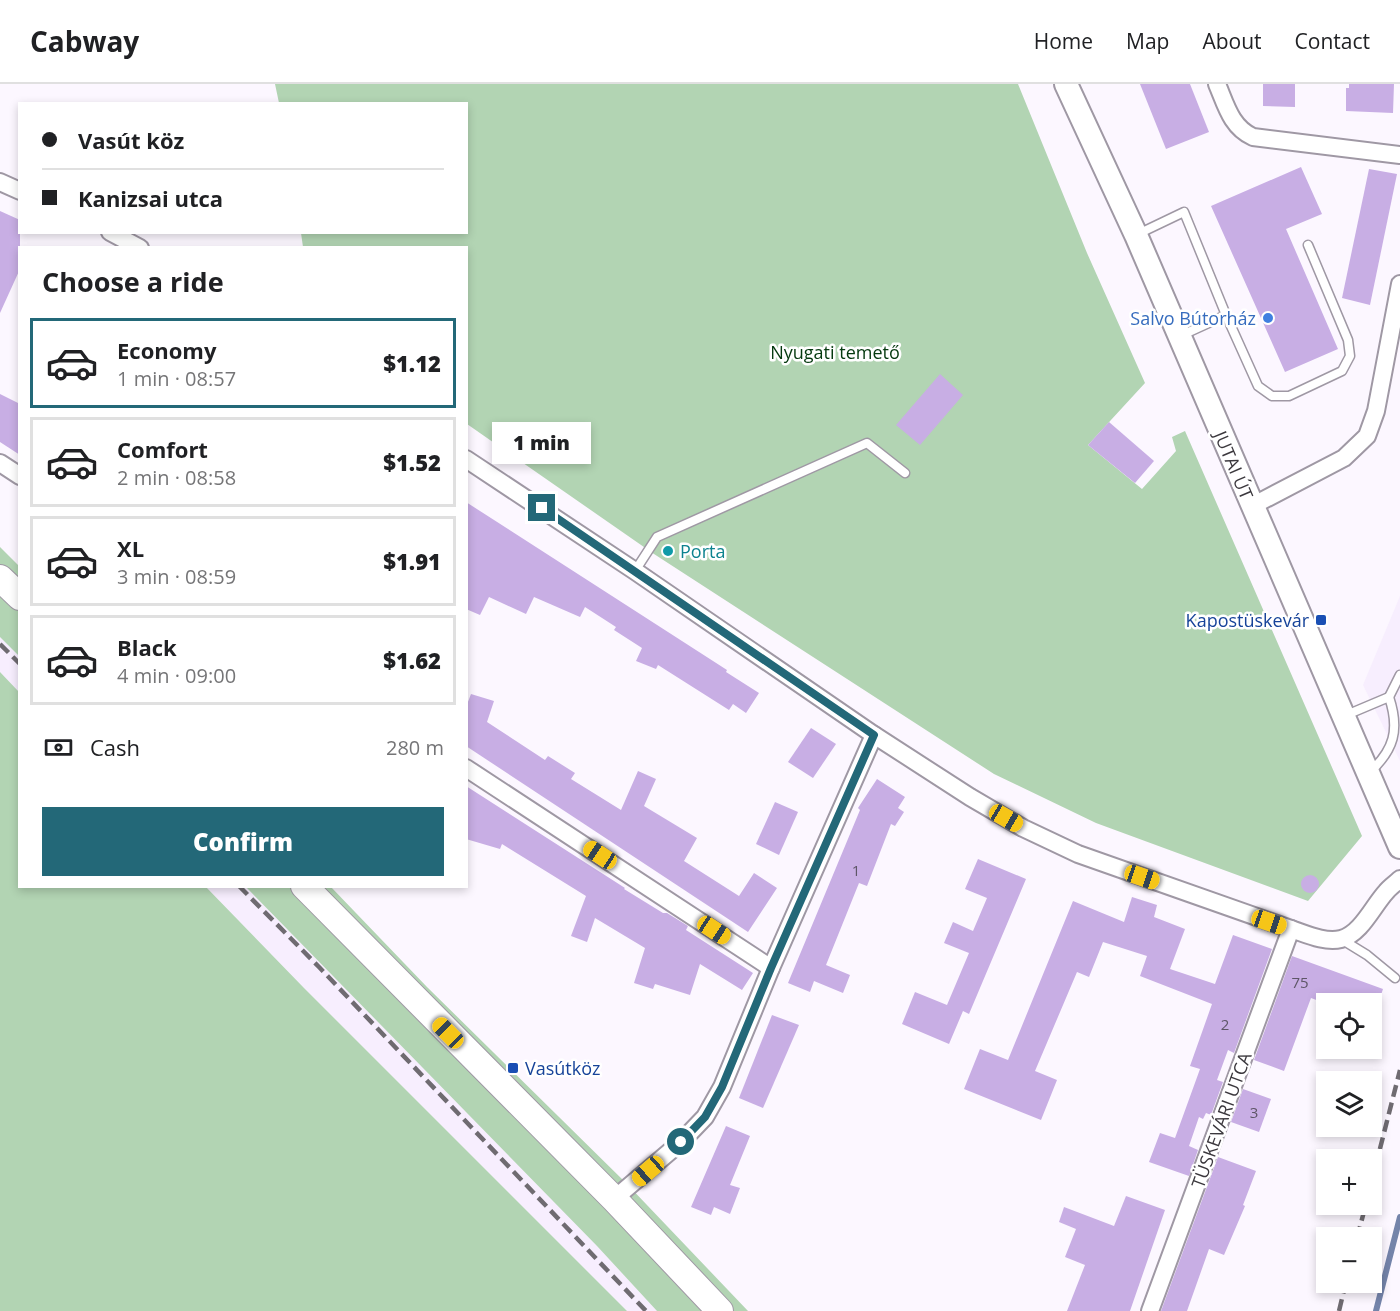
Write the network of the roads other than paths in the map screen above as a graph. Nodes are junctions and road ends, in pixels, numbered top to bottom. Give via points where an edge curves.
1 (1066, 84) edge
2 (1217, 84) edge
3 (1400, 155) edge
4 (0, 182) edge
5 (18, 190) edge
6 (114, 234) edge
7 (1136, 235) junction
8 (1308, 245) dead end
9 (136, 246) edge
10 (1400, 284) edge
11 (1226, 315) junction
12 (1179, 336) junction
13 (468, 460) edge
14 (0, 463) edge
15 (905, 473) dead end
16 (18, 475) edge
17 (1252, 506) junction
18 (635, 571) junction
19 (0, 578) edge
20 (18, 595) edge
21 (1400, 675) edge
22 (1389, 697) junction
23 (1343, 716) junction
24 (874, 735) junction
25 (468, 769) edge
26 (1368, 773) junction
27 (1400, 847) edge
28 (1400, 879) edge
29 (306, 888) edge
30 (1291, 929) junction
31 (1340, 939) junction
32 (771, 968) junction
33 (1395, 978) dead end
34 (614, 1199) junction
35 (720, 1311) edge
36 (1150, 1311) edge

1 - 7 street, JUTAI ÚT
2 - 3 street via 1234,123 1253,137
4 - 5 street
6 - 9 street
7 - 11 lane via 1184,212
7 - 12 street, JUTAI ÚT
8 - 11 lane via 1348,340 1350,356 1342,371 1289,396 1272,396 1258,386
10 - 17 street via 1376,411 1366,436 1344,458
11 - 12 lane
12 - 17 street, JUTAI ÚT
13 - 18 street
14 - 16 street
15 - 18 lane via 867,443 657,537
17 - 23 street, JUTAI ÚT
18 - 24 street
19 - 20 main road
21 - 22 lane
22 - 23 lane
22 - 26 lane via 1396,711 1397,733 1386,758
23 - 26 street, JUTAI ÚT
24 - 30 street via 1023,828 1069,850
24 - 32 street
25 - 32 street
26 - 27 street, JUTAI ÚT
28 - 31 street via 1358,928
29 - 34 main road
30 - 31 street via 1313,937
30 - 36 street, TÜSKEVÁRI UTCA
31 - 33 lane via 1368,955
32 - 34 street via 722,1087 705,1117
34 - 35 main road

